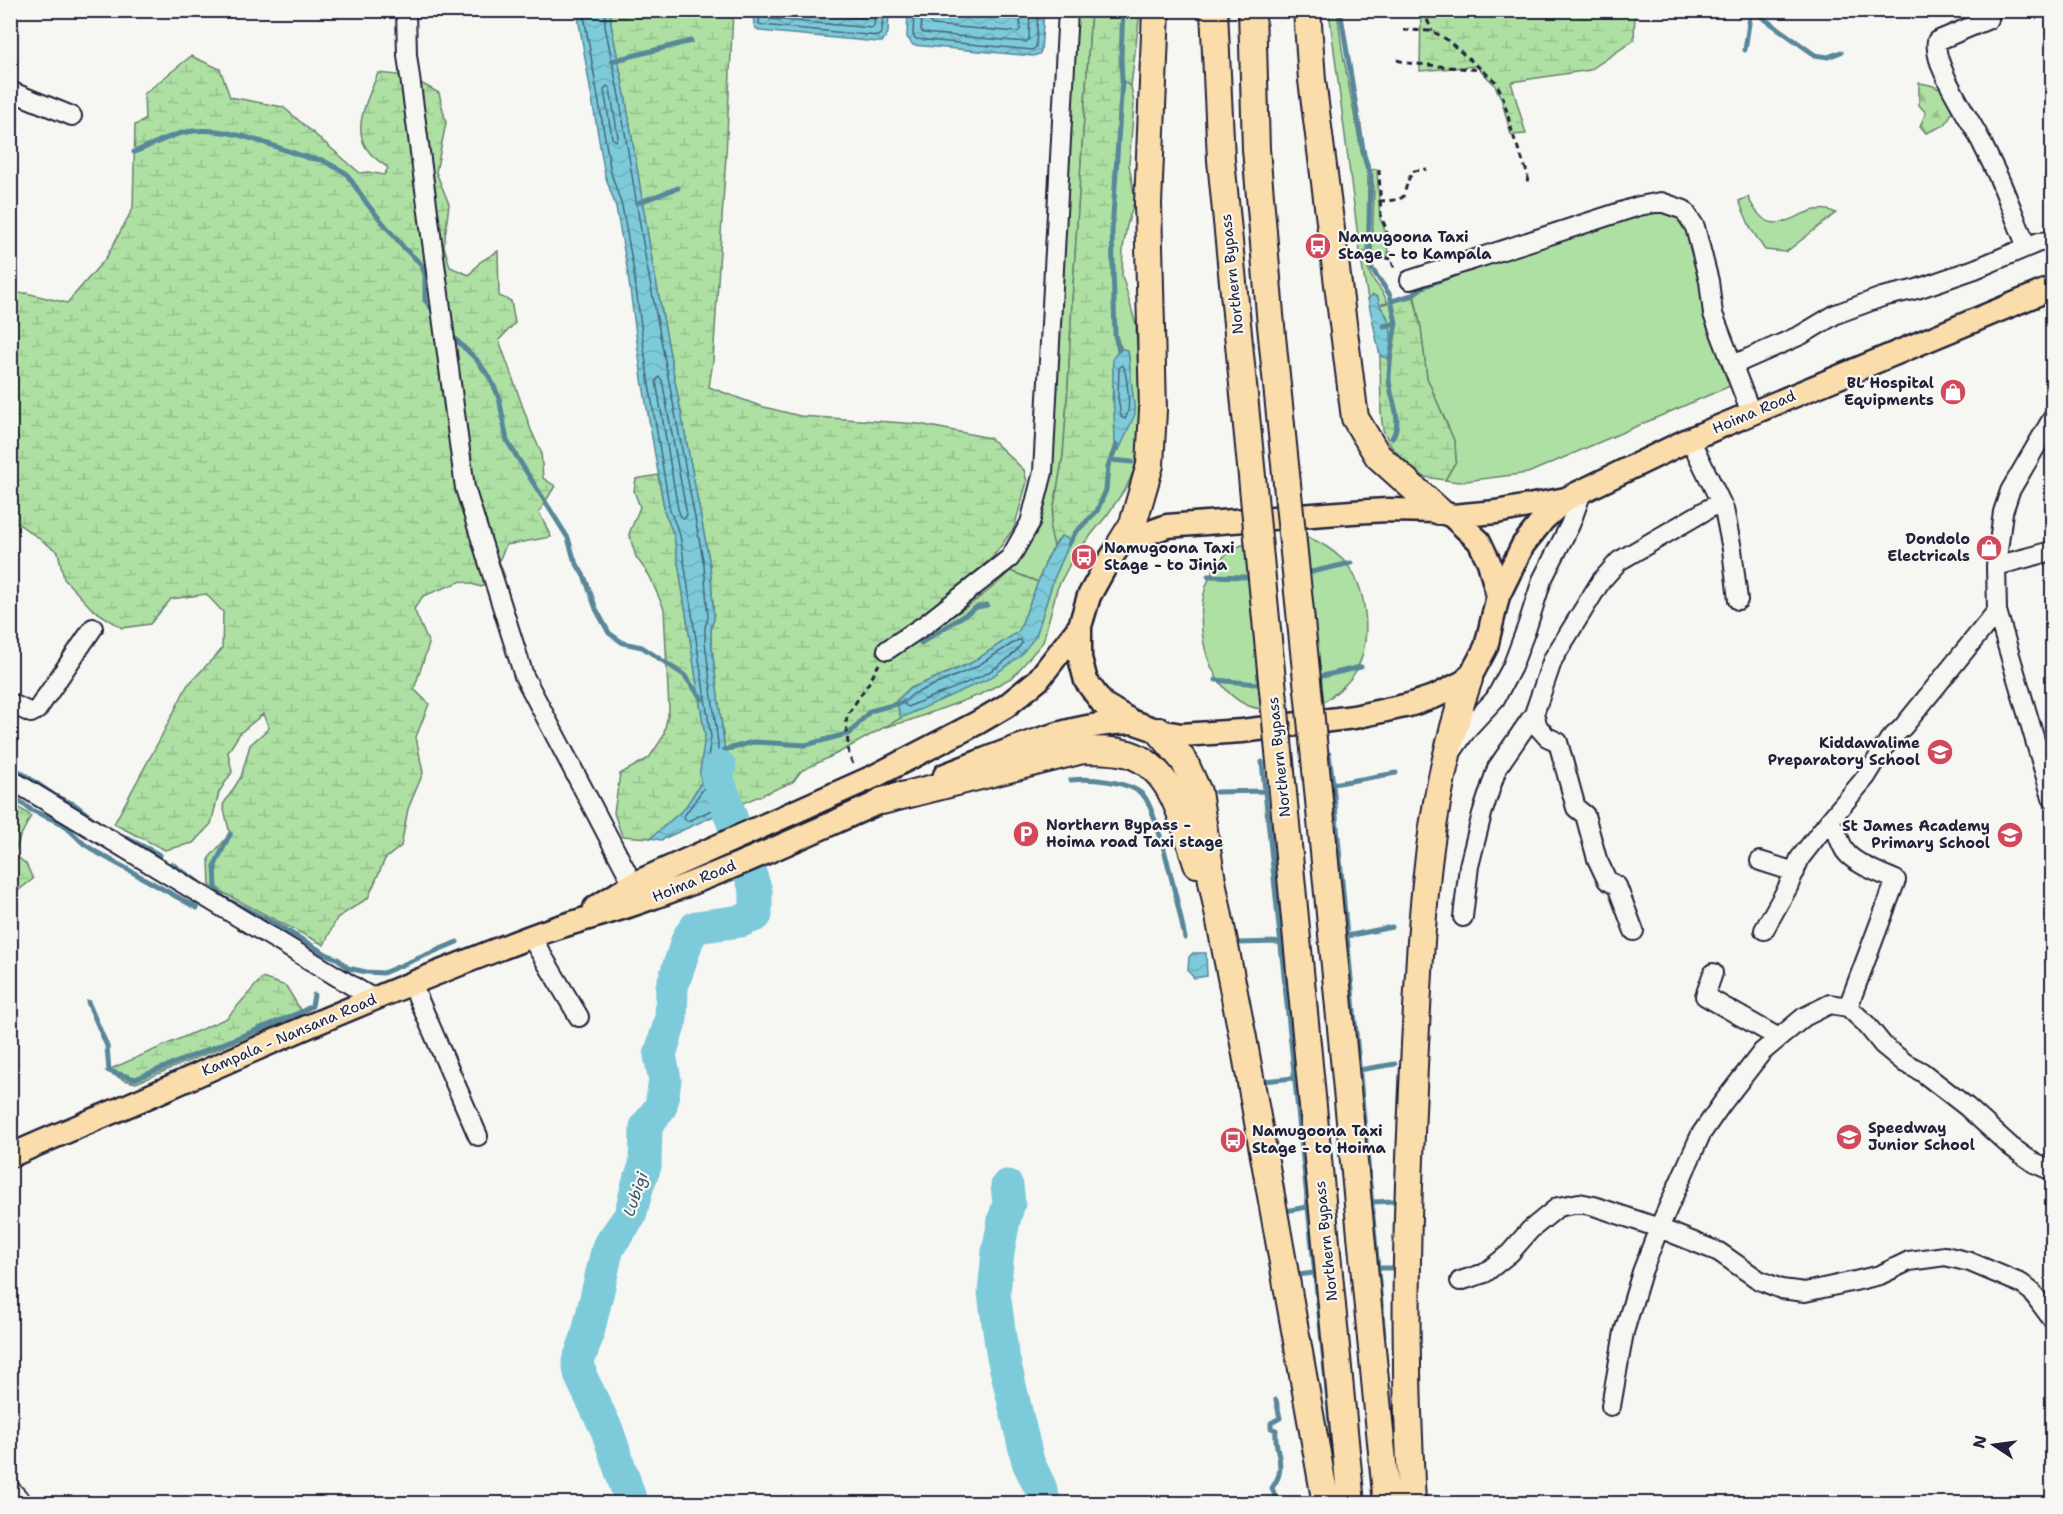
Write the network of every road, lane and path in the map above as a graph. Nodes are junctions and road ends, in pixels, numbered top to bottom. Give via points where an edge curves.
1 (406, 10) edge
2 (1068, 10) edge
3 (1156, 10) edge
4 (1214, 10) edge
5 (1252, 10) edge
6 (1306, 10) edge
7 (1423, 10) edge
8 (1989, 19) dead end
9 (1403, 30) dead end
10 (1432, 31) junction
11 (1397, 60) dead end
12 (1483, 70) junction
13 (10, 91) edge
14 (72, 116) dead end
15 (1379, 169) dead end
16 (1427, 170) dead end
17 (1527, 184) dead end
18 (1379, 201) junction
19 (2052, 242) edge
20 (2027, 247) junction
21 (1363, 255) dead end
22 (1392, 260) junction
23 (1410, 280) joint
24 (2052, 288) edge
25 (1733, 365) junction
26 (1751, 413) junction
27 (2052, 420) edge
28 (1690, 439) junction
29 (1574, 496) junction
30 (1720, 502) junction
31 (1446, 514) junction
32 (1121, 543) junction
33 (2052, 551) edge
34 (1996, 566) junction
35 (1498, 596) junction
36 (1738, 600) dead end
37 (1997, 611) junction
38 (1080, 626) junction
39 (93, 628) dead end
40 (887, 650) joint
41 (1469, 679) junction
42 (10, 703) edge
43 (1534, 714) junction
44 (1133, 722) junction
45 (1159, 731) junction
46 (1445, 761) junction
47 (10, 779) edge
48 (868, 779) junction
49 (2052, 798) edge
50 (882, 801) junction
51 (1830, 821) junction
52 (1760, 861) dead end
53 (1795, 872) junction
54 (633, 884) junction
55 (1463, 917) dead end
56 (570, 922) junction
57 (1764, 930) dead end
58 (1634, 931) dead end
59 (531, 937) junction
60 (1225, 953) junction
61 (1713, 973) dead end
62 (412, 984) junction
63 (374, 999) junction
64 (1848, 1007) junction
65 (579, 1017) dead end
66 (1779, 1038) junction
67 (478, 1136) dead end
68 (10, 1156) edge
69 (2052, 1171) edge
70 (1659, 1228) junction
71 (1461, 1281) dead end
72 (2052, 1319) edge
73 (1611, 1407) dead end
74 (10, 1489) edge
75 (24, 1503) edge
76 (1326, 1503) edge
77 (1351, 1503) edge
78 (1387, 1503) edge
79 (1412, 1503) edge

1 - 54 street via 407,55 465,489 524,676
2 - 40 street via 1043,472 1030,523 1010,558
3 - 32 highway via 1148,204 1153,410 1150,465 1133,524
4 - 77 highway, Northern Bypass, bridge via 1221,159
5 - 78 highway, bridge via 1256,149 1271,326
6 - 31 highway via 1355,418 1378,456
7 - 10 path
8 - 20 street via 1937,41 1936,46 1942,67 2001,183
9 - 10 path
10 - 12 path
11 - 12 path
12 - 17 path via 1496,82 1503,97 1528,175
13 - 14 street
15 - 18 path
16 - 18 path via 1414,171 1403,197
18 - 22 path
19 - 20 street
20 - 25 street via 1927,286 1836,314
21 - 22 path
22 - 23 path via 1400,274
23 - 25 street via 1661,202 1684,210 1695,227 1713,314
24 - 26 main road, Hoima Road
25 - 26 street
26 - 28 main road, Hoima Road
27 - 34 street via 2010,490 2002,513
28 - 29 main road, Hoima Road
28 - 30 street
29 - 31 main road, Hoima Road via 1496,512
29 - 35 main road via 1543,520 1523,545
29 - 46 street via 1570,525 1542,580 1512,667 1495,699
30 - 36 street via 1732,549
30 - 43 street via 1619,561 1601,581 1560,645
31 - 32 main road, Hoima Road via 1387,510 1167,526
31 - 35 main road via 1479,541
32 - 38 main road via 1089,596
33 - 34 street
34 - 37 street
35 - 41 main road via 1485,647
37 - 49 street
37 - 51 street via 1889,740 1866,777
38 - 44 main road via 1080,658 1086,681 1103,704
38 - 48 main road, Hoima Road via 1038,680 1006,706
39 - 42 street via 37,710 31,713
40 - 48 path via 846,722 849,754
41 - 45 main road via 1409,705 1354,717 1242,731 1181,735
41 - 46 highway
43 - 55 street via 1497,768 1469,866
43 - 58 street via 1538,727 1558,742 1576,808 1585,815 1597,859 1607,880 1617,886
44 - 45 main road
44 - 50 main road, Hoima Road via 1084,726 1022,745
45 - 60 highway via 1184,761 1198,792
46 - 79 highway via 1431,831 1422,918 1414,1083 1407,1352
47 - 63 street
48 - 54 main road, Hoima Road
50 - 56 main road, Hoima Road via 639,903
50 - 60 highway via 1083,750 1131,755 1164,778 1176,803
51 - 53 street via 1800,858
51 - 64 street via 1846,853 1896,880
52 - 53 street
53 - 57 street
54 - 56 main road, Hoima Road
56 - 59 main road, Kampala - Nansana Road
59 - 62 main road, Kampala - Nansana Road
59 - 65 street
60 - 76 highway
61 - 66 street via 1705,996
62 - 63 main road, Kampala - Nansana Road
62 - 67 street
63 - 68 main road, Kampala - Nansana Road
64 - 66 street via 1830,1004 1804,1017
64 - 69 street via 1897,1057 1948,1092 2034,1163
66 - 70 street via 1762,1052 1701,1134
70 - 71 street via 1594,1206 1579,1203 1558,1207 1485,1273
70 - 72 street via 1719,1252 1760,1280 1781,1289 1805,1292 1880,1275 1909,1261 1945,1256 2022,1284
70 - 73 street via 1624,1332
74 - 75 street

